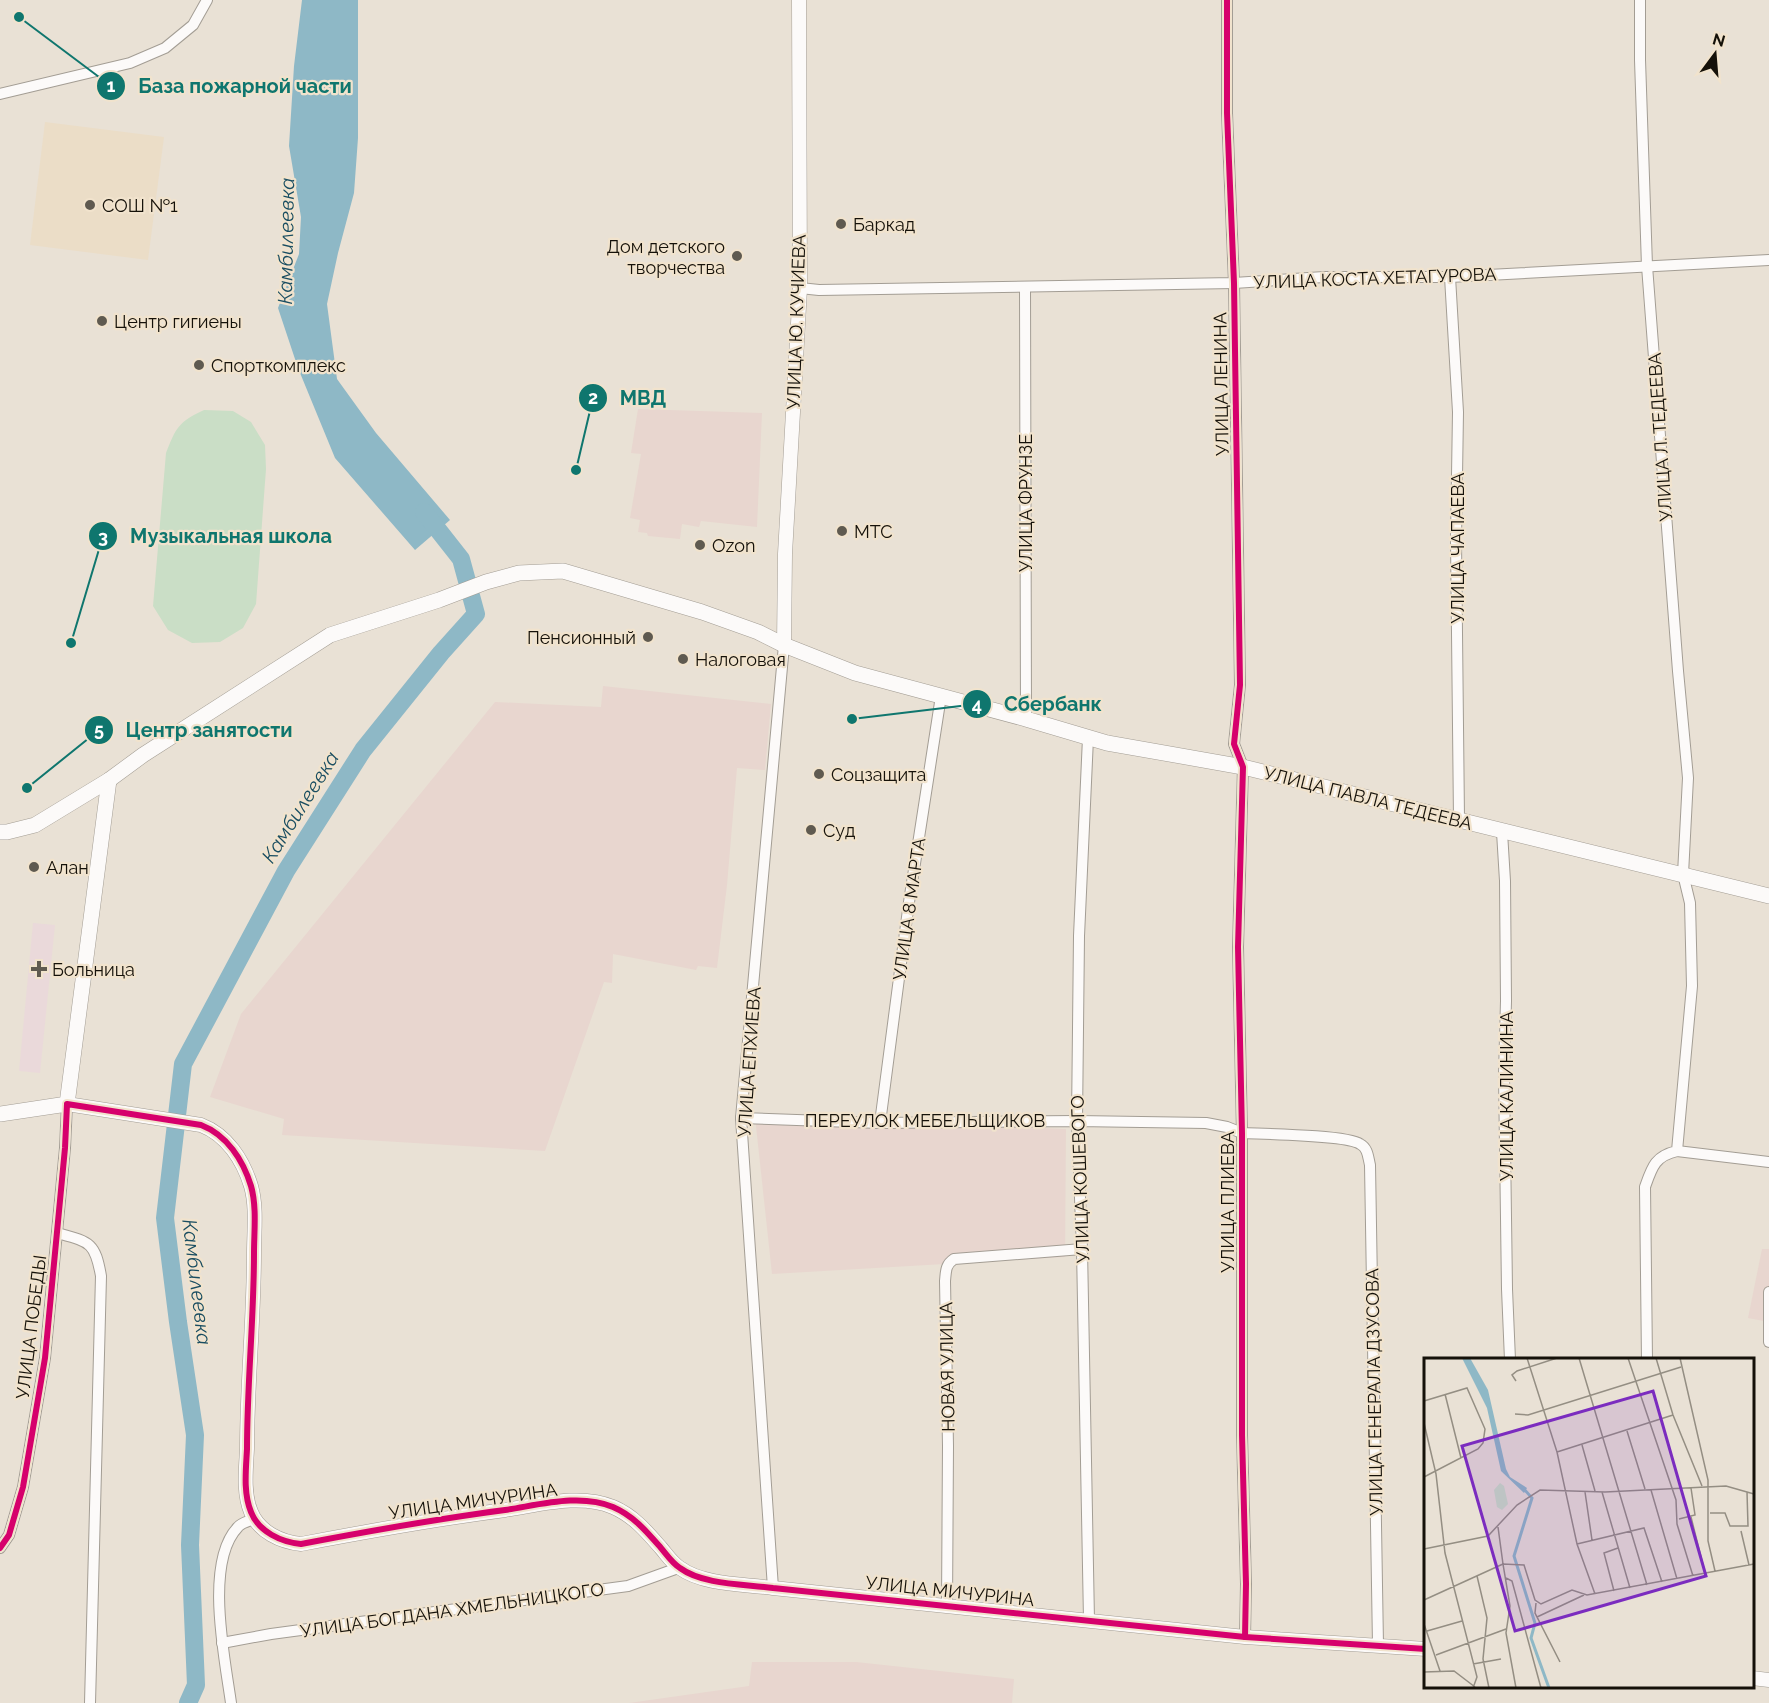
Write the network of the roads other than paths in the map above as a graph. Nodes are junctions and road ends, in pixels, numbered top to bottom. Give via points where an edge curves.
1 (207, 0) edge
2 (799, 0) edge
3 (1227, 0) edge
4 (1640, 0) edge
5 (0, 94) edge
6 (1769, 260) edge
7 (1647, 266) junction
8 (1450, 277) junction
9 (1234, 283) junction
10 (800, 288) junction
11 (1025, 288) junction
12 (784, 645) junction
13 (941, 696) junction
14 (1026, 719) junction
15 (1088, 738) junction
16 (1243, 767) junction
17 (109, 780) junction
18 (1459, 819) junction
19 (0, 832) edge
20 (1502, 832) junction
21 (1683, 874) junction
22 (1769, 896) edge
23 (67, 1104) junction
24 (0, 1114) edge
25 (741, 1118) junction
26 (1077, 1121) junction
27 (880, 1123) junction
28 (1242, 1133) junction
29 (1359, 1143) joint
30 (1677, 1151) junction
31 (1769, 1162) edge
32 (57, 1233) junction
33 (1082, 1249) junction
34 (1769, 1292) edge
35 (1769, 1342) edge
36 (1510, 1358) edge
37 (1647, 1358) edge
38 (254, 1519) junction
39 (0, 1548) edge
40 (678, 1568) junction
41 (773, 1588) junction
42 (947, 1606) junction
43 (1089, 1620) junction
44 (1245, 1637) junction
45 (222, 1642) junction
46 (1378, 1645) junction
47 (1424, 1649) edge
48 (90, 1703) edge
49 (231, 1703) edge

1 - 5 street via 193,25 165,48 130,63
2 - 10 street, УЛИЦА Ю. КУЧИЕВА
3 - 9 street, УЛИЦА ЛЕНИНА
4 - 7 street, УЛИЦА Л. ТЕДЕЕВА
6 - 7 street, УЛИЦА КОСТА ХЕТАГУРОВА
7 - 8 street, УЛИЦА КОСТА ХЕТАГУРОВА
7 - 21 street, УЛИЦА Л. ТЕДЕЕВА via 1688,778
8 - 9 street, УЛИЦА КОСТА ХЕТАГУРОВА via 1324,277
8 - 18 street, УЛИЦА ЧАПАЕВА via 1458,411
9 - 11 street, УЛИЦА КОСТА ХЕТАГУРОВА
9 - 16 street, УЛИЦА ЛЕНИНА via 1240,685 1234,744
10 - 11 street, УЛИЦА КОСТА ХЕТАГУРОВА
10 - 12 street, УЛИЦА Ю. КУЧИЕВА via 785,554
11 - 14 street, УЛИЦА ФРУНЗЕ
12 - 13 main road, УЛИЦА ПАВЛА ТЕДЕЕВА via 855,673
12 - 17 main road, УЛИЦА ПАВЛА ТЕДЕЕВА via 702,612 563,571 519,573 330,635
12 - 25 street, УЛИЦА ЕПХИЕВА
13 - 14 main road, УЛИЦА ПАВЛА ТЕДЕЕВА
13 - 27 street, УЛИЦА 8 МАРТА
14 - 15 main road, УЛИЦА ПАВЛА ТЕДЕЕВА
15 - 16 main road, УЛИЦА ПАВЛА ТЕДЕЕВА
15 - 26 street, УЛИЦА КОШЕВОГО via 1079,936
16 - 18 main road, УЛИЦА ПАВЛА ТЕДЕЕВА
16 - 28 street, УЛИЦА ПЛИЕВА via 1238,947
17 - 19 main road via 35,825
17 - 23 main road, УЛИЦА ПОБЕДЫ
18 - 20 main road, УЛИЦА ПАВЛА ТЕДЕЕВА
20 - 21 main road, УЛИЦА ПАВЛА ТЕДЕЕВА
20 - 36 street, УЛИЦА КАЛИНИНА
21 - 22 main road, УЛИЦА ПАВЛА ТЕДЕЕВА
21 - 30 street, УЛИЦА Л. ТЕДЕЕВА via 1690,903 1692,986
23 - 24 main road
23 - 32 street, УЛИЦА ПОБЕДЫ
23 - 38 street via 192,1122 216,1133 237,1153 244,1167 254,1209 246,1492
25 - 27 street, ПЕРЕУЛОК МЕБЕЛЬЩИКОВ
25 - 41 street, УЛИЦА ЕПХИЕВА
26 - 27 street, ПЕРЕУЛОК МЕБЕЛЬЩИКОВ
26 - 28 street, ПЕРЕУЛОК МЕБЕЛЬЩИКОВ via 1206,1123
26 - 33 street, УЛИЦА КОШЕВОГО
28 - 29 street, ПЕРЕУЛОК МЕБЕЛЬЩИКОВ
28 - 44 street, УЛИЦА ПЛИЕВА
29 - 46 street, УЛИЦА ГЕНЕРАЛА ДЗУСОВА via 1366,1149 1370,1165
30 - 31 street
30 - 37 street via 1664,1154 1652,1167 1645,1186
32 - 39 street, УЛИЦА ПОБЕДЫ via 45,1358 23,1486 9,1535
32 - 48 street via 90,1246 97,1254 101,1276
33 - 42 street, НОВАЯ УЛИЦА via 954,1259 948,1263
33 - 43 street, УЛИЦА КОШЕВОГО
34 - 35 street
38 - 40 street, УЛИЦА МИЧУРИНА via 270,1535 302,1544 467,1515 590,1501 631,1517
38 - 45 street via 238,1526 227,1543 217,1600
40 - 41 street, УЛИЦА МИЧУРИНА via 705,1579
40 - 45 street, УЛИЦА БОГДАНА ХМЕЛЬНИЦКОГО via 628,1586
41 - 42 street, УЛИЦА МИЧУРИНА
42 - 43 street, УЛИЦА МИЧУРИНА
43 - 44 street, УЛИЦА МИЧУРИНА
44 - 46 street, УЛИЦА МИЧУРИНА
45 - 49 street
46 - 47 street, УЛИЦА МИЧУРИНА

